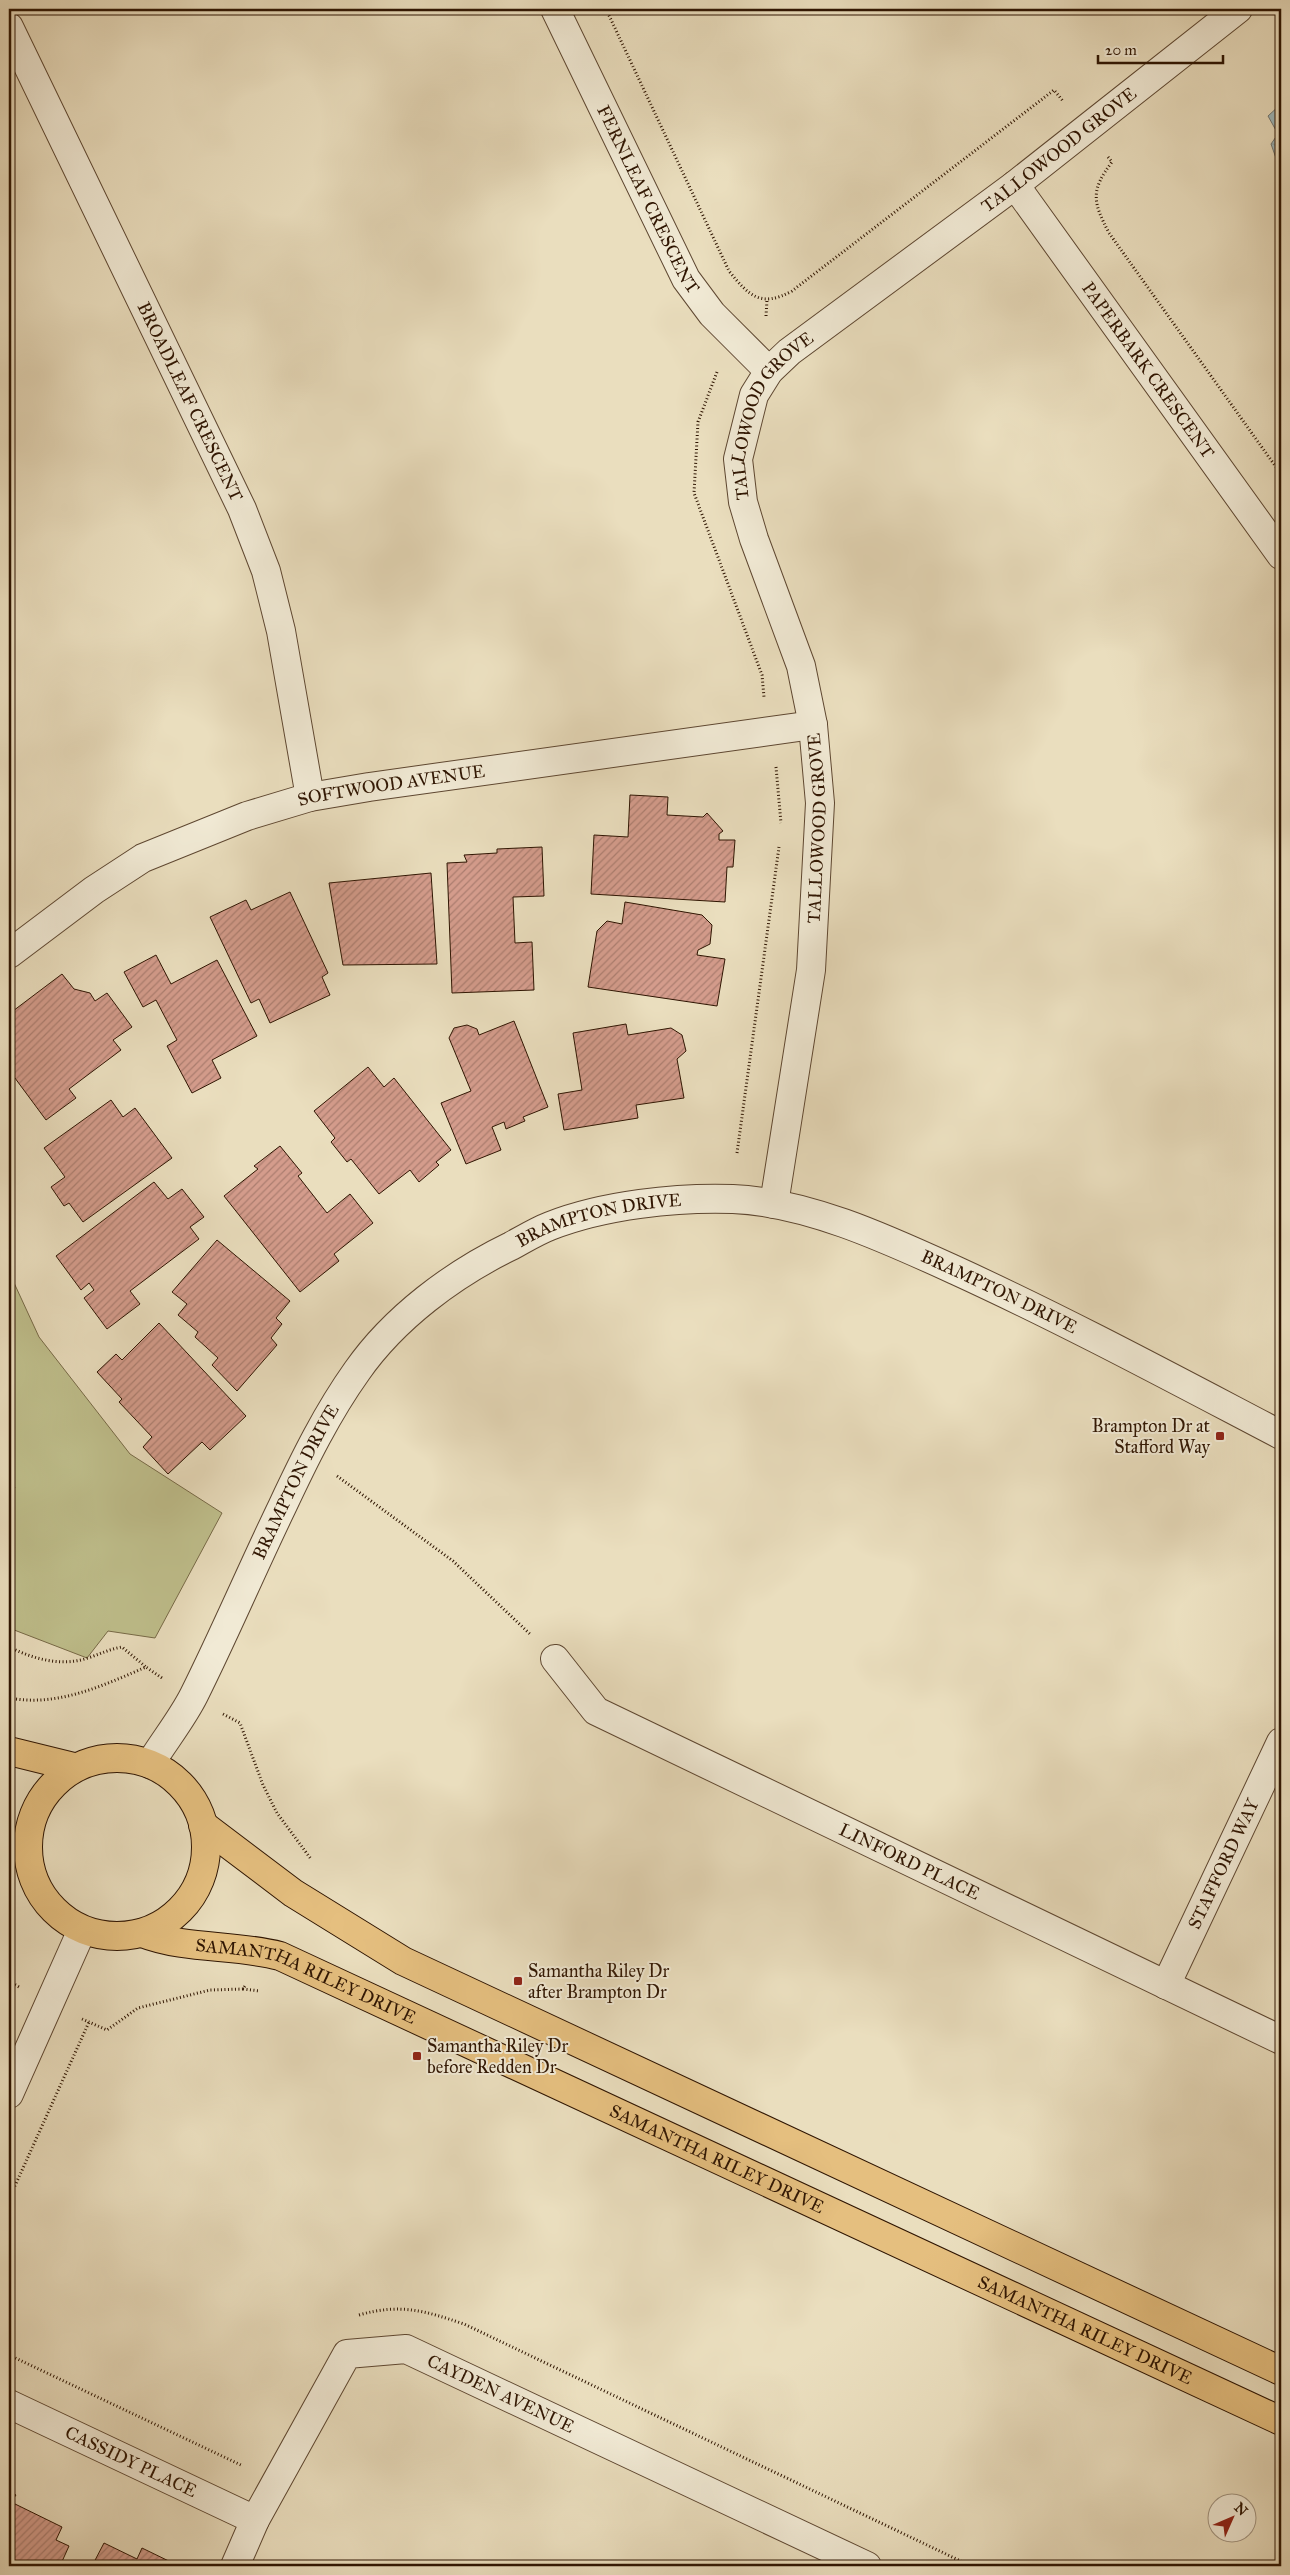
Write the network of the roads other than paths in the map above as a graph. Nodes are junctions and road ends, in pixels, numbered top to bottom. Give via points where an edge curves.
1 (555, 9) edge
2 (1238, 9) edge
3 (9, 27) edge
4 (1015, 184) junction
5 (769, 371) junction
6 (1281, 555) edge
7 (813, 725) junction
8 (310, 797) junction
9 (9, 954) edge
10 (774, 1204) junction
11 (1281, 1435) edge
12 (555, 1659) road end
13 (1281, 1742) edge
14 (9, 1751) edge
15 (150, 1764) junction
16 (74, 1767) junction
17 (204, 1825) junction
18 (9, 1857) edge
19 (31, 1874) junction
20 (82, 1930) junction
21 (142, 1933) junction
22 (1166, 1985) junction
23 (1281, 2040) edge
24 (9, 2094) edge
25 (1281, 2371) edge
26 (9, 2404) edge
27 (1281, 2422) edge
28 (254, 2520) junction
29 (822, 2557) edge
30 (235, 2566) edge
31 (867, 2566) edge

1 - 5 street, FERNLEAF CRESCENT via 686,279 712,314
2 - 4 street, TALLOWOOD GROVE
3 - 8 street, BROADLEAF CRESCENT via 246,517 266,571 281,631
4 - 5 street, TALLOWOOD GROVE via 789,352
4 - 6 street, PAPERBARK CRESCENT
5 - 7 street, TALLOWOOD GROVE via 754,395 738,459 743,502 800,666
7 - 8 street, SOFTWOOD AVENUE
7 - 10 street, TALLOWOOD GROVE via 820,803 811,970
8 - 9 street, SOFTWOOD AVENUE via 246,816 143,858 94,890
10 - 11 street, BRAMPTON DRIVE via 839,1223 914,1251 1038,1308
10 - 15 street, BRAMPTON DRIVE via 735,1199 692,1199 626,1207 551,1226 483,1259 442,1288 380,1342 357,1370 307,1455 192,1698
12 - 22 street, LINFORD PLACE via 596,1711
13 - 22 street, STAFFORD WAY
14 - 16 main road
15 - 16 main road via 125,1758 99,1759
15 - 17 main road via 174,1778 192,1799
16 - 19 main road via 54,1782 36,1810 30,1825 27,1850
17 - 21 main road via 206,1852 200,1879 187,1903 167,1921
17 - 25 main road via 293,1893 403,1961
18 - 19 main road
19 - 20 main road via 43,1898 60,1917
20 - 21 main road via 112,1936
20 - 24 street
21 - 27 main road, SAMANTHA RILEY DRIVE via 161,1940 280,1956
22 - 23 street, LINFORD PLACE
26 - 28 street, CASSIDY PLACE
28 - 29 street, CAYDEN AVENUE via 347,2354 406,2349
28 - 30 street, CAYDEN AVENUE
29 - 31 street, CAYDEN AVENUE

